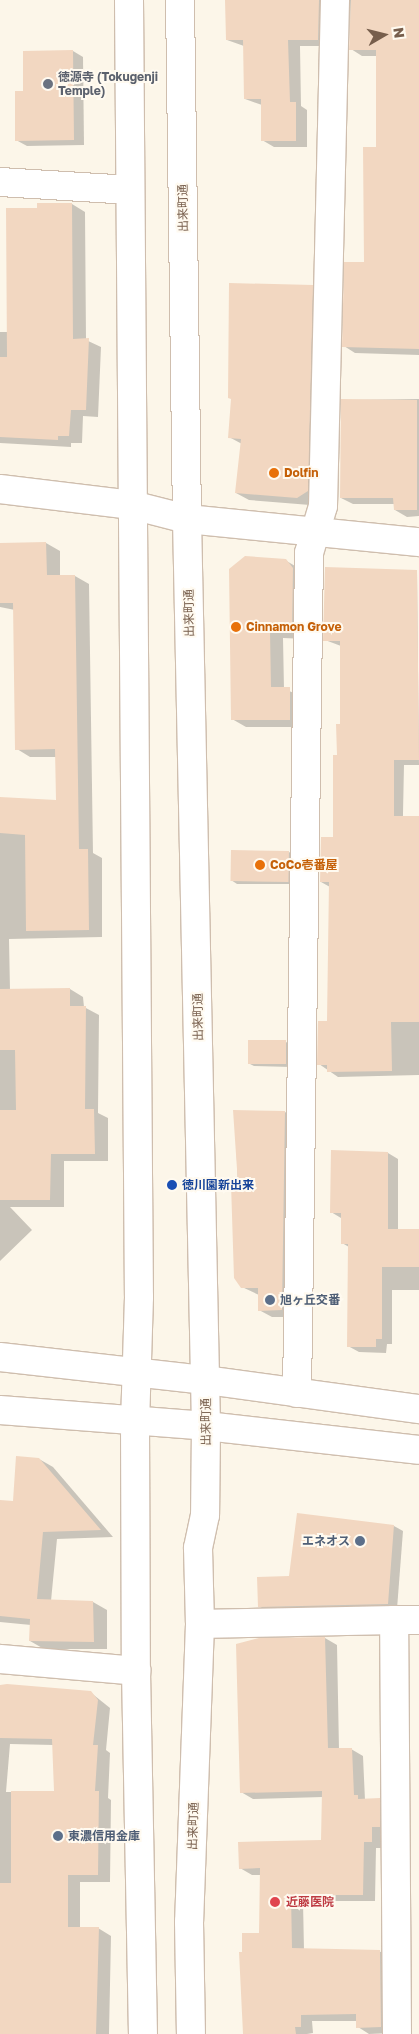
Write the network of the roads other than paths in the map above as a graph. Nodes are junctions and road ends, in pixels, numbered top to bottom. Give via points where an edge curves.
1 (129, 0) edge
2 (180, 0) edge
3 (335, 0) edge
4 (0, 182) edge
5 (130, 190) junction
6 (0, 489) edge
7 (132, 506) junction
8 (187, 519) junction
9 (317, 530) junction
10 (419, 542) edge
11 (0, 1357) edge
12 (136, 1372) junction
13 (206, 1380) junction
14 (297, 1393) junction
15 (419, 1409) edge
16 (0, 1410) edge
17 (135, 1421) junction
18 (206, 1426) junction
19 (419, 1450) edge
20 (406, 1620) edge
21 (200, 1624) junction
22 (0, 1660) edge
23 (136, 1671) junction
24 (142, 2034) edge
25 (191, 2034) edge
26 (397, 2034) edge

1 - 5 main road
2 - 8 main road, 出来町通
3 - 9 main road via 323,506
4 - 5 main road
5 - 7 main road
6 - 7 main road
7 - 8 main road
7 - 12 main road via 139,1297
8 - 9 main road
8 - 13 main road, 出来町通
9 - 10 main road
9 - 14 main road via 309,563
11 - 12 main road
12 - 13 main road
12 - 17 main road
13 - 14 main road
13 - 18 main road, 出来町通
14 - 15 main road
16 - 17 main road
17 - 18 main road
17 - 23 main road
18 - 19 main road
18 - 21 main road, 出来町通 via 205,1515 198,1548
20 - 21 main road
20 - 26 main road
21 - 25 main road, 出来町通 via 189,1922
22 - 23 main road
23 - 24 main road

